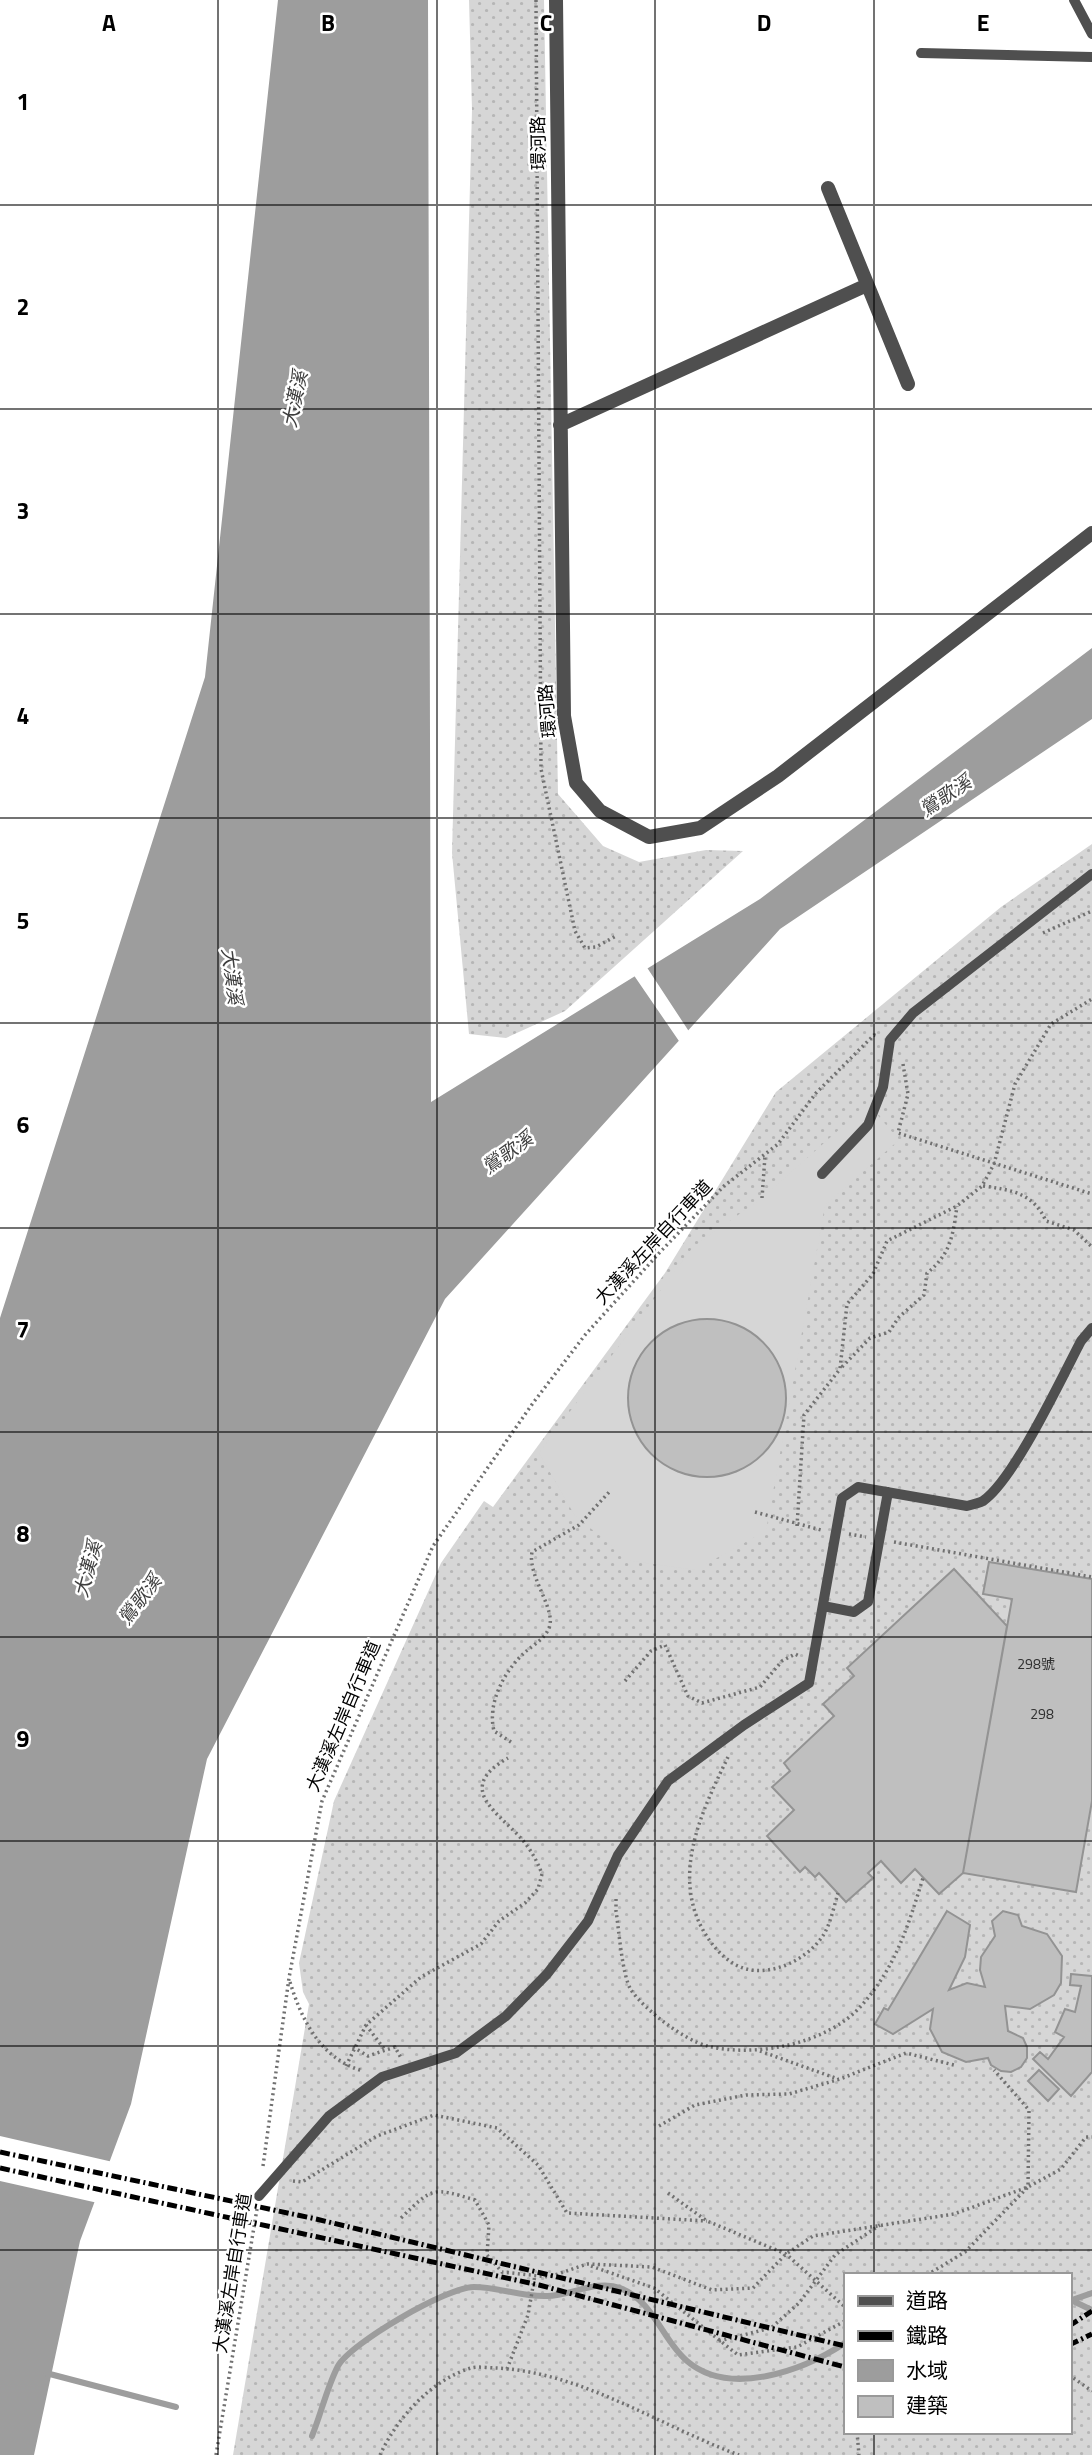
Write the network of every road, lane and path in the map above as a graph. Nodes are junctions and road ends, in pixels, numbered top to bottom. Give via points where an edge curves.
1 (555, 0) edge
2 (1074, 0) edge
3 (1092, 34) edge
4 (921, 53) dead end
5 (1092, 57) edge
6 (828, 188) dead end
7 (867, 285) junction
8 (908, 384) dead end
9 (561, 425) junction
10 (1092, 533) edge
11 (1092, 874) edge
12 (1092, 911) edge
13 (1036, 936) dead end
14 (1092, 999) edge
15 (903, 1059) dead end
16 (994, 1164) junction
17 (822, 1174) dead end
18 (982, 1186) junction
19 (1092, 1194) edge
20 (762, 1198) dead end
21 (957, 1206) junction
22 (1092, 1247) edge
23 (1092, 1328) edge
24 (840, 1369) junction
25 (611, 1490) dead end
26 (888, 1492) junction
27 (755, 1512) dead end
28 (797, 1525) junction
29 (836, 1532) junction
30 (879, 1540) junction
31 (1092, 1577) edge
32 (823, 1606) junction
33 (812, 1665) junction
34 (625, 1681) dead end
35 (744, 1725) junction
36 (511, 1742) dead end
37 (508, 1758) dead end
38 (923, 1878) dead end
39 (617, 1889) dead end
40 (838, 1893) dead end
41 (289, 1978) junction
42 (366, 2025) junction
43 (353, 2047) junction
44 (385, 2050) junction
45 (758, 2050) junction
46 (954, 2065) dead end
47 (346, 2066) junction
48 (406, 2069) junction
49 (994, 2070) dead end
50 (382, 2077) junction
51 (840, 2080) junction
52 (659, 2126) dead end
53 (1092, 2137) edge
54 (275, 2178) junction
55 (1028, 2187) junction
56 (668, 2193) dead end
57 (259, 2196) junction
58 (401, 2218) dead end
59 (707, 2221) junction
60 (881, 2224) junction
61 (786, 2254) junction
62 (587, 2264) junction
63 (930, 2273) edge
64 (535, 2275) junction
65 (818, 2279) junction
66 (844, 2306) edge
67 (844, 2322) edge
68 (719, 2340) junction
69 (507, 2369) junction
70 (1071, 2376) edge
71 (1092, 2391) edge
72 (857, 2434) edge
73 (859, 2454) edge
74 (216, 2455) edge
75 (380, 2455) edge
76 (739, 2455) edge
77 (852, 2455) edge

1 - 9 street, 環河路
2 - 3 lane
4 - 5 lane
6 - 7 street
7 - 8 street
7 - 9 street
9 - 10 street, 環河路 via 564,716 576,783 600,811 649,836 700,828 778,776
11 - 17 lane via 913,1013 890,1040 883,1087 869,1125
12 - 13 path
14 - 16 path via 1051,1024 1015,1084
15 - 16 path via 908,1094 898,1133
16 - 18 path
16 - 19 path
18 - 21 path
18 - 22 path via 1008,1190 1037,1203 1046,1221 1074,1230
20 - 41 path, 大漢溪左岸自行車道 via 765,1156 724,1186 585,1335 433,1546 322,1801
21 - 24 path via 952,1245 928,1273 924,1295 889,1332 870,1338
21 - 24 path via 887,1241 873,1274 847,1304
23 - 26 lane via 1031,1435 983,1501 967,1506
24 - 28 path via 804,1415
25 - 36 path via 579,1525 532,1552 530,1565 552,1620 548,1632 502,1679 490,1717 494,1731
26 - 29 lane via 858,1487 842,1498
26 - 30 lane
27 - 28 path
28 - 29 path
29 - 30 path
29 - 32 lane
30 - 31 path
30 - 32 lane via 868,1602 854,1612
32 - 33 lane
33 - 34 path via 795,1654 782,1661 760,1687 702,1703 688,1696 671,1652 660,1645
33 - 35 lane via 809,1683
35 - 40 path via 703,1810 691,1857 693,1905 709,1941 732,1964 766,1971 789,1963 801,1958 824,1934
35 - 48 lane via 668,1782 618,1855 588,1921 539,1983 506,2016 456,2053
37 - 42 path via 493,1767 484,1780 482,1796 536,1860 542,1874 538,1889 499,1921 481,1944 421,1977
38 - 45 path via 901,1949 860,2007 809,2042
39 - 45 path via 616,1911 630,1987 638,1997 655,2016 706,2046
41 - 47 path via 300,2012 328,2054
41 - 57 path, 大漢溪左岸自行車道
42 - 43 path
42 - 44 path
43 - 44 path via 368,2056
43 - 47 path
44 - 48 path via 395,2047
45 - 51 path
46 - 51 path via 906,2053
47 - 50 path
48 - 50 lane
49 - 55 path via 1029,2110
50 - 54 lane via 329,2116
51 - 52 path via 789,2094 746,2095 695,2105
53 - 55 path via 1086,2137 1061,2169
54 - 57 lane
54 - 59 path via 302,2182 377,2136 434,2115 497,2128 538,2165 567,2213
55 - 60 path via 954,2214
55 - 63 path via 965,2252
56 - 59 path
57 - 74 path, 大漢溪左岸自行車道
58 - 64 path via 424,2195 440,2189 475,2200 489,2225 486,2255 502,2272
59 - 61 path
60 - 61 path via 813,2236
60 - 65 path via 835,2255
61 - 62 path via 753,2288 739,2289 712,2290 652,2267
61 - 65 path
62 - 64 path via 550,2277
62 - 68 path via 654,2288
64 - 69 path via 528,2315
65 - 66 path
65 - 68 path via 771,2328
67 - 68 path via 797,2347 738,2355
69 - 75 path via 472,2367 427,2391
69 - 76 path via 534,2373 632,2406 699,2441
70 - 71 path
72 - 73 path
73 - 77 path

